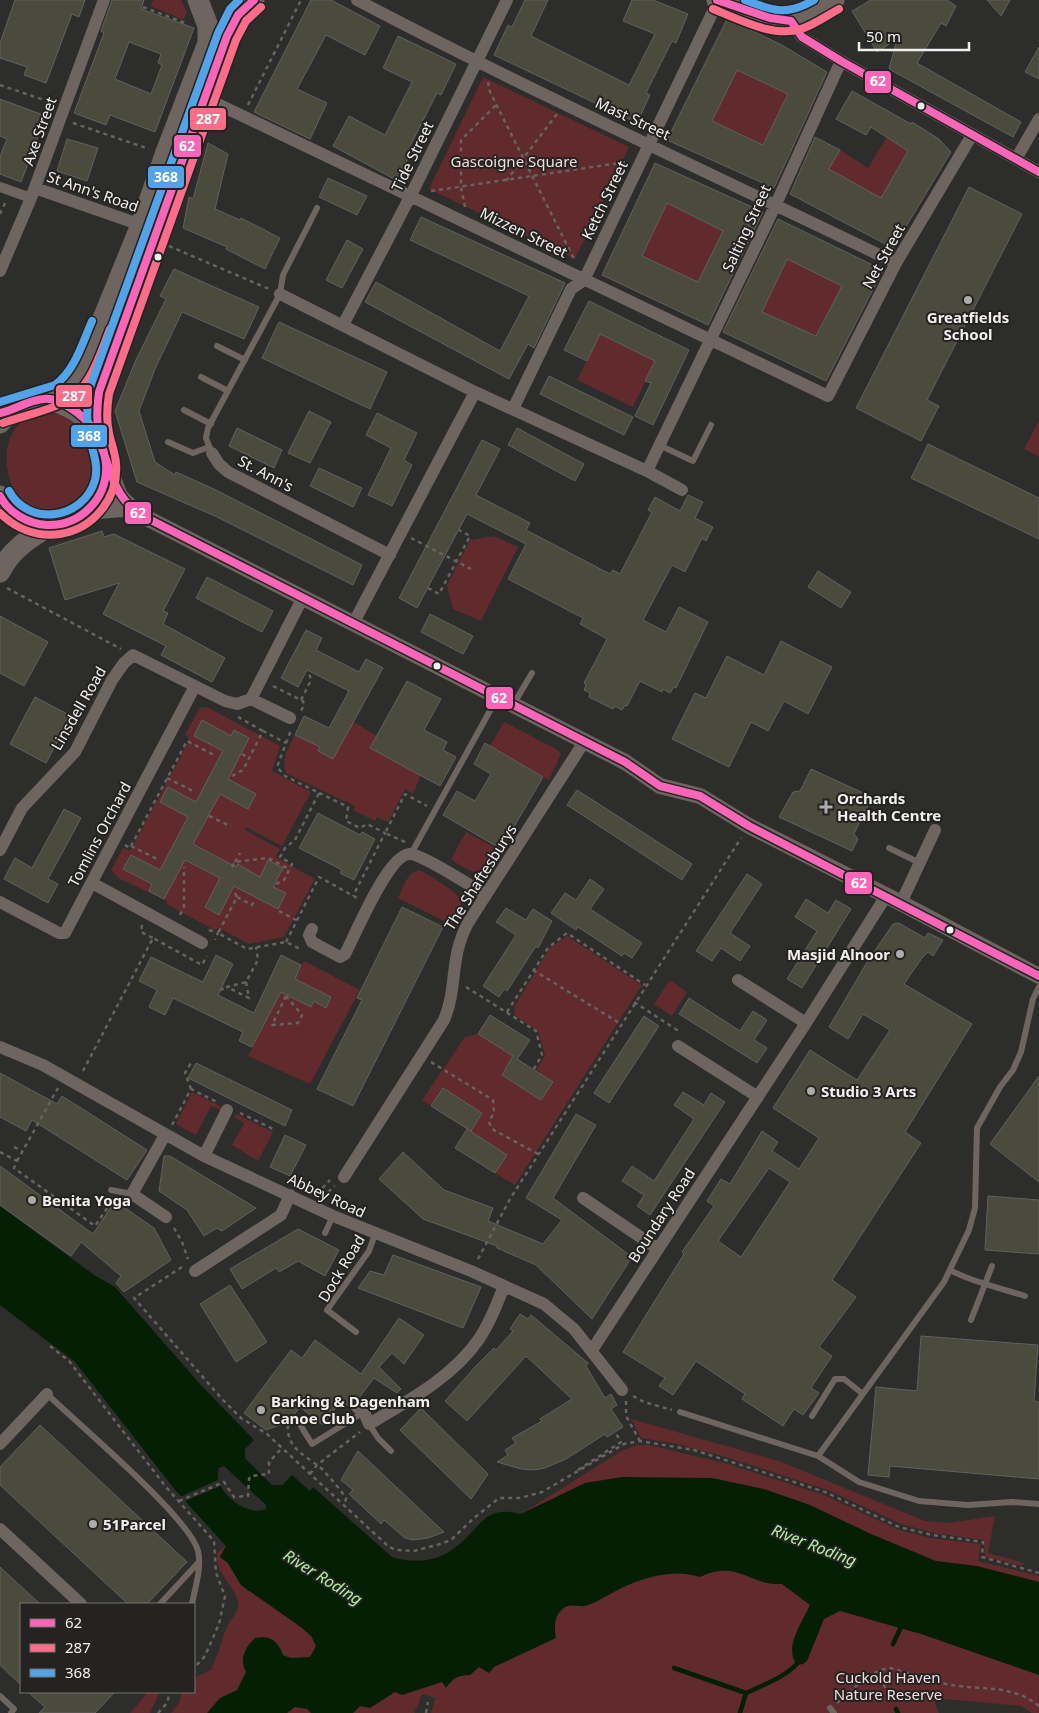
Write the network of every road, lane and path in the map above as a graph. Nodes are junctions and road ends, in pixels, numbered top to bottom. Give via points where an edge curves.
1 (104, 0) edge
2 (198, 0) edge
3 (254, 0) edge
4 (301, 0) edge
5 (357, 0) edge
6 (507, 0) edge
7 (718, 0) edge
8 (834, 0) edge
9 (143, 7) dead end
10 (791, 21) junction
11 (191, 25) dead end
12 (841, 61) junction
13 (480, 64) junction
14 (0, 85) edge
15 (205, 98) junction
16 (564, 104) junction
17 (496, 105) junction
18 (65, 106) junction
19 (243, 115) junction
20 (60, 119) junction
21 (1039, 119) edge
22 (972, 135) junction
23 (649, 144) junction
24 (152, 150) dead end
25 (642, 158) junction
26 (522, 159) junction
27 (1016, 159) junction
28 (1039, 172) edge
29 (531, 177) junction
30 (506, 180) junction
31 (0, 187) edge
32 (461, 187) junction
33 (33, 193) junction
34 (417, 194) junction
35 (776, 204) junction
36 (13, 206) dead end
37 (317, 208) dead end
38 (0, 214) edge
39 (164, 216) junction
40 (468, 223) junction
41 (141, 225) junction
42 (170, 246) dead end
43 (896, 263) junction
44 (0, 271) edge
45 (584, 280) junction
46 (280, 294) junction
47 (343, 325) junction
48 (711, 340) junction
49 (217, 346) dead end
50 (244, 360) junction
51 (201, 377) dead end
52 (228, 391) junction
53 (475, 392) junction
54 (828, 396) joint
55 (45, 399) junction
56 (513, 409) junction
57 (184, 410) dead end
58 (2, 416) edge
59 (211, 424) junction
60 (711, 425) dead end
61 (98, 432) junction
62 (168, 442) dead end
63 (659, 445) junction
64 (210, 450) junction
65 (105, 457) junction
66 (647, 471) junction
67 (682, 490) dead end
68 (1, 505) edge
69 (87, 512) junction
70 (137, 514) junction
71 (51, 525) junction
72 (459, 530) dead end
73 (401, 533) junction
74 (390, 555) junction
75 (456, 561) junction
76 (471, 569) dead end
77 (4, 580) edge
78 (428, 588) dead end
79 (302, 598) junction
80 (353, 624) junction
81 (134, 655) junction
82 (310, 672) dead end
83 (532, 673) dead end
84 (267, 683) dead end
85 (195, 686) junction
86 (497, 698) junction
87 (251, 699) junction
88 (301, 700) junction
89 (513, 706) junction
90 (232, 715) dead end
91 (293, 720) junction
92 (263, 731) junction
93 (286, 742) junction
94 (584, 742) junction
95 (242, 754) dead end
96 (214, 755) dead end
97 (249, 758) junction
98 (232, 776) dead end
99 (167, 778) junction
100 (195, 792) dead end
101 (319, 793) junction
102 (434, 810) junction
103 (209, 816) dead end
104 (228, 826) dead end
105 (935, 830) dead end
106 (385, 833) junction
107 (736, 842) dead end
108 (120, 843) dead end
109 (131, 846) junction
110 (889, 848) dead end
111 (0, 850) edge
112 (413, 851) junction
113 (240, 853) dead end
114 (159, 860) dead end
115 (235, 862) junction
116 (920, 863) junction
117 (184, 867) dead end
118 (232, 867) dead end
119 (289, 869) junction
120 (92, 883) junction
121 (276, 884) dead end
122 (335, 886) junction
123 (332, 890) dead end
124 (235, 893) dead end
125 (486, 895) junction
126 (353, 896) junction
127 (886, 896) junction
128 (237, 897) junction
129 (255, 899) dead end
130 (0, 902) edge
131 (364, 902) dead end
132 (901, 903) junction
133 (172, 910) dead end
134 (280, 911) dead end
135 (180, 915) junction
136 (188, 918) dead end
137 (296, 920) junction
138 (202, 926) dead end
139 (218, 933) junction
140 (312, 936) joint
141 (286, 942) junction
142 (209, 944) junction
143 (256, 947) junction
144 (533, 970) junction
145 (1039, 976) edge
146 (452, 978) junction
147 (738, 980) dead end
148 (246, 982) junction
149 (645, 985) junction
150 (227, 986) junction
151 (1039, 987) edge
152 (220, 990) dead end
153 (249, 998) junction
154 (252, 1000) dead end
155 (634, 1002) junction
156 (507, 1012) junction
157 (806, 1023) junction
158 (621, 1024) junction
159 (272, 1025) joint
160 (678, 1046) joint
161 (0, 1047) edge
162 (421, 1056) junction
163 (192, 1061) dead end
164 (534, 1069) dead end
165 (89, 1075) dead end
166 (64, 1078) junction
167 (191, 1089) dead end
168 (758, 1098) junction
169 (227, 1110) dead end
170 (164, 1121) dead end
171 (169, 1130) junction
172 (14, 1146) dead end
173 (22, 1151) junction
174 (0, 1152) edge
175 (538, 1154) junction
176 (204, 1156) junction
177 (17, 1161) junction
178 (344, 1177) joint
179 (330, 1179) dead end
180 (110, 1190) dead end
181 (132, 1194) junction
182 (290, 1195) junction
183 (114, 1197) dead end
184 (583, 1198) dead end
185 (311, 1199) junction
186 (333, 1216) junction
187 (166, 1217) dead end
188 (325, 1233) dead end
189 (376, 1234) junction
190 (178, 1236) dead end
191 (658, 1249) junction
192 (480, 1256) dead end
193 (992, 1266) dead end
194 (950, 1270) junction
195 (195, 1271) dead end
196 (985, 1282) junction
197 (504, 1286) junction
198 (1025, 1296) dead end
199 (971, 1320) dead end
200 (356, 1332) dead end
201 (50, 1346) dead end
202 (592, 1350) junction
203 (622, 1390) joint
204 (47, 1394) joint
205 (864, 1394) junction
206 (680, 1412) joint
207 (364, 1414) junction
208 (626, 1416) dead end
209 (812, 1416) dead end
210 (299, 1423) joint
211 (614, 1432) dead end
212 (351, 1440) dead end
213 (640, 1441) junction
214 (0, 1444) edge
215 (282, 1448) junction
216 (391, 1451) dead end
217 (309, 1454) dead end
218 (303, 1456) junction
219 (818, 1456) junction
220 (317, 1465) junction
221 (575, 1472) junction
222 (310, 1474) junction
223 (180, 1501) junction
224 (1039, 1504) edge
225 (345, 1505) junction
226 (0, 1528) edge
227 (198, 1563) junction
228 (1039, 1573) edge
229 (80, 1603) edge
230 (161, 1603) edge
231 (192, 1603) edge
232 (195, 1667) edge
233 (880, 1677) dead end
234 (887, 1691) dead end
235 (170, 1693) edge
236 (0, 1696) edge
237 (428, 1702) dead end
238 (1039, 1706) edge
239 (832, 1711) edge
240 (11, 1713) edge
241 (158, 1713) edge
242 (426, 1713) edge

1 - 18 street, Axe Street
2 - 41 main road via 208,26 208,44
3 - 15 main road via 232,25
4 - 19 path
5 - 13 street, Mast Street
6 - 13 street, Tide Street
7 - 10 main road via 770,18
7 - 23 street, Ketch Street
8 - 10 main road
9 - 11 path
10 - 12 street via 802,37
12 - 22 street
12 - 35 street, Salting Street
13 - 16 street, Mast Street
13 - 17 path
13 - 34 street, Tide Street
14 - 18 path
15 - 19 street, Mizzen Street
15 - 39 main road
16 - 23 street, Mast Street
16 - 26 path
17 - 26 path
17 - 32 path via 461,140
18 - 20 street, Axe Street
19 - 34 street, Mizzen Street
20 - 24 path
20 - 33 street, Axe Street
21 - 27 street
22 - 27 street
22 - 43 street, Net Street
23 - 25 street, Ketch Street
23 - 35 street, Mast Street
25 - 29 path
25 - 45 street, Ketch Street
26 - 29 path
26 - 30 path
27 - 28 street
29 - 30 path
29 - 45 path
30 - 32 path
31 - 33 street
32 - 34 path
32 - 40 path
33 - 41 street, St Ann's Road
33 - 44 street, Axe Street
34 - 40 street, Mizzen Street
34 - 47 street, Tide Street
35 - 43 street, Mast Street
35 - 48 street, Salting Street
36 - 38 path via 5,203
37 - 46 lane via 283,275
39 - 41 main road via 152,228
39 - 61 main road via 99,392
40 - 45 street, Mizzen Street
41 - 55 main road via 83,368 69,388
42 - 46 path
43 - 54 street, Net Street
45 - 48 street, Mizzen Street
45 - 56 street, Ketch Street via 571,289
46 - 47 street
46 - 50 lane
47 - 53 street
48 - 54 street, Mizzen Street
48 - 63 street, Salting Street
49 - 50 lane
50 - 52 lane
51 - 52 lane
52 - 59 lane
53 - 56 street
53 - 73 street
55 - 58 main road via 22,404
55 - 61 main road via 70,406
56 - 66 street
57 - 59 lane
59 - 64 lane via 206,433
60 - 63 lane via 693,461
61 - 65 main road
62 - 64 lane via 189,452
63 - 66 street
64 - 74 street, St. Ann's via 228,472
65 - 69 main road via 103,486
65 - 70 street via 120,496
66 - 67 street
68 - 71 main road via 29,521
69 - 70 street via 122,509
69 - 71 main road via 76,519
70 - 79 street
71 - 77 main road via 18,546
72 - 75 path via 470,536
73 - 74 street
73 - 75 path
74 - 80 street
75 - 76 path
75 - 78 path via 439,594
77 - 81 path
79 - 80 street
79 - 87 street
80 - 86 street
81 - 85 street
81 - 111 street, Linsdell Road via 112,680 75,752 22,808
82 - 88 path via 311,680
83 - 89 lane
84 - 88 path
85 - 87 street via 237,704
85 - 120 street, Tomlins Orchard
86 - 89 street
86 - 102 lane
87 - 91 street
88 - 91 path via 304,705
89 - 94 street
90 - 92 path
91 - 93 path
92 - 93 path
92 - 97 path
93 - 101 path via 277,767 285,776
94 - 125 street, The Shaftesburys
94 - 127 street via 633,767 660,786 700,796 741,822
95 - 97 path
96 - 99 path via 185,740
97 - 98 path via 243,770
99 - 100 path
99 - 109 path
101 - 106 path via 348,807 346,821 360,828 366,824
101 - 119 path via 295,840 280,857 292,864
102 - 106 path via 405,794
102 - 112 lane
103 - 104 path
105 - 116 street
106 - 112 path
106 - 126 path
107 - 149 path
108 - 109 path
109 - 114 path
110 - 116 lane
112 - 125 street
112 - 140 street via 402,856 385,876 345,954 340,957
113 - 115 path
115 - 118 path
115 - 119 path via 268,858
116 - 132 street
117 - 135 path via 184,907
119 - 121 path via 284,880
120 - 130 street, Tomlins Orchard via 65,932 59,933
120 - 142 street
122 - 123 path
122 - 126 path
122 - 137 path via 319,877
124 - 128 path
125 - 146 street, The Shaftesburys via 459,939
126 - 131 path
127 - 132 street
127 - 157 street, Boundary Road
128 - 129 path via 252,905
128 - 139 path
132 - 145 street
133 - 135 path
134 - 137 path
135 - 136 path
137 - 141 path
138 - 139 path
139 - 142 path
139 - 143 path via 247,949
140 - 141 path via 307,953
141 - 143 path
142 - 165 path via 202,965 153,938 82,1070
143 - 148 path via 258,960
144 - 149 path via 548,948 567,933
144 - 156 path
144 - 158 path
146 - 156 path
146 - 162 street, The Shaftesburys via 448,1010
147 - 157 street
148 - 150 path
148 - 153 path
149 - 155 path
150 - 152 path
150 - 153 path
151 - 194 lane via 1033,999 1022,1052 977,1128 975,1208 969,1230
153 - 154 path
155 - 158 path
155 - 160 path via 677,1030 669,1041
156 - 164 path via 536,1031 542,1055
157 - 168 street, Boundary Road
158 - 175 path
159 - 159 path via 275,1018 286,996 302,1016 298,1023
160 - 168 street
161 - 166 street, Abbey Road via 43,1065
162 - 175 path via 493,1100 494,1112 488,1122 492,1129
162 - 178 street, The Shaftesburys
163 - 167 path via 185,1073
166 - 171 street, Abbey Road
166 - 173 path
168 - 191 street, Boundary Road
169 - 176 street
170 - 171 path
171 - 176 street, Abbey Road
171 - 181 street
172 - 173 path
173 - 177 path
174 - 177 path
175 - 192 path
176 - 182 street, Abbey Road
177 - 183 path via 14,1168 95,1226
178 - 185 path via 328,1193
179 - 185 path
180 - 181 lane
181 - 187 street
182 - 185 street, Abbey Road
182 - 195 street via 281,1215
184 - 191 street
185 - 186 street, Abbey Road
186 - 188 lane
186 - 189 street, Abbey Road
189 - 197 street, Abbey Road
189 - 200 lane, Dock Road via 369,1251 327,1310
190 - 215 path via 189,1262 134,1298 222,1399 241,1418
191 - 202 street, Boundary Road
193 - 196 lane
194 - 196 lane via 964,1278
194 - 205 lane
196 - 198 lane
196 - 199 lane
197 - 202 street, Abbey Road via 544,1304 574,1329
197 - 207 street via 480,1338 466,1355 410,1399
201 - 223 path via 70,1360
202 - 203 street, Abbey Road
203 - 206 path via 644,1402
204 - 214 street
204 - 227 lane via 166,1507 193,1537
205 - 209 lane via 844,1379 835,1379
205 - 219 lane
206 - 219 lane
207 - 210 lane via 312,1444
207 - 216 lane via 378,1438
208 - 213 path
210 - 218 path via 291,1421 288,1434 293,1446
211 - 221 path via 621,1442
212 - 220 path
213 - 221 path via 624,1444
213 - 228 path via 694,1450 825,1492 899,1526 932,1535 983,1542 982,1557
215 - 222 path
215 - 223 path via 269,1462 267,1475 249,1479 248,1494 234,1497 221,1482
217 - 218 path
218 - 220 path
219 - 224 lane via 859,1482 919,1501 968,1505
220 - 222 path
220 - 225 path via 346,1498
221 - 225 path via 542,1492 520,1498 499,1498 452,1539 414,1552 389,1547
222 - 225 path
223 - 232 path via 214,1541 216,1573 225,1596 219,1624 205,1656
226 - 229 street
227 - 230 lane
227 - 231 lane
233 - 234 path
235 - 241 path via 167,1703
236 - 240 lane via 14,1709
237 - 242 path
238 - 239 path via 1026,1696 1012,1692 948,1684 890,1668 870,1675

